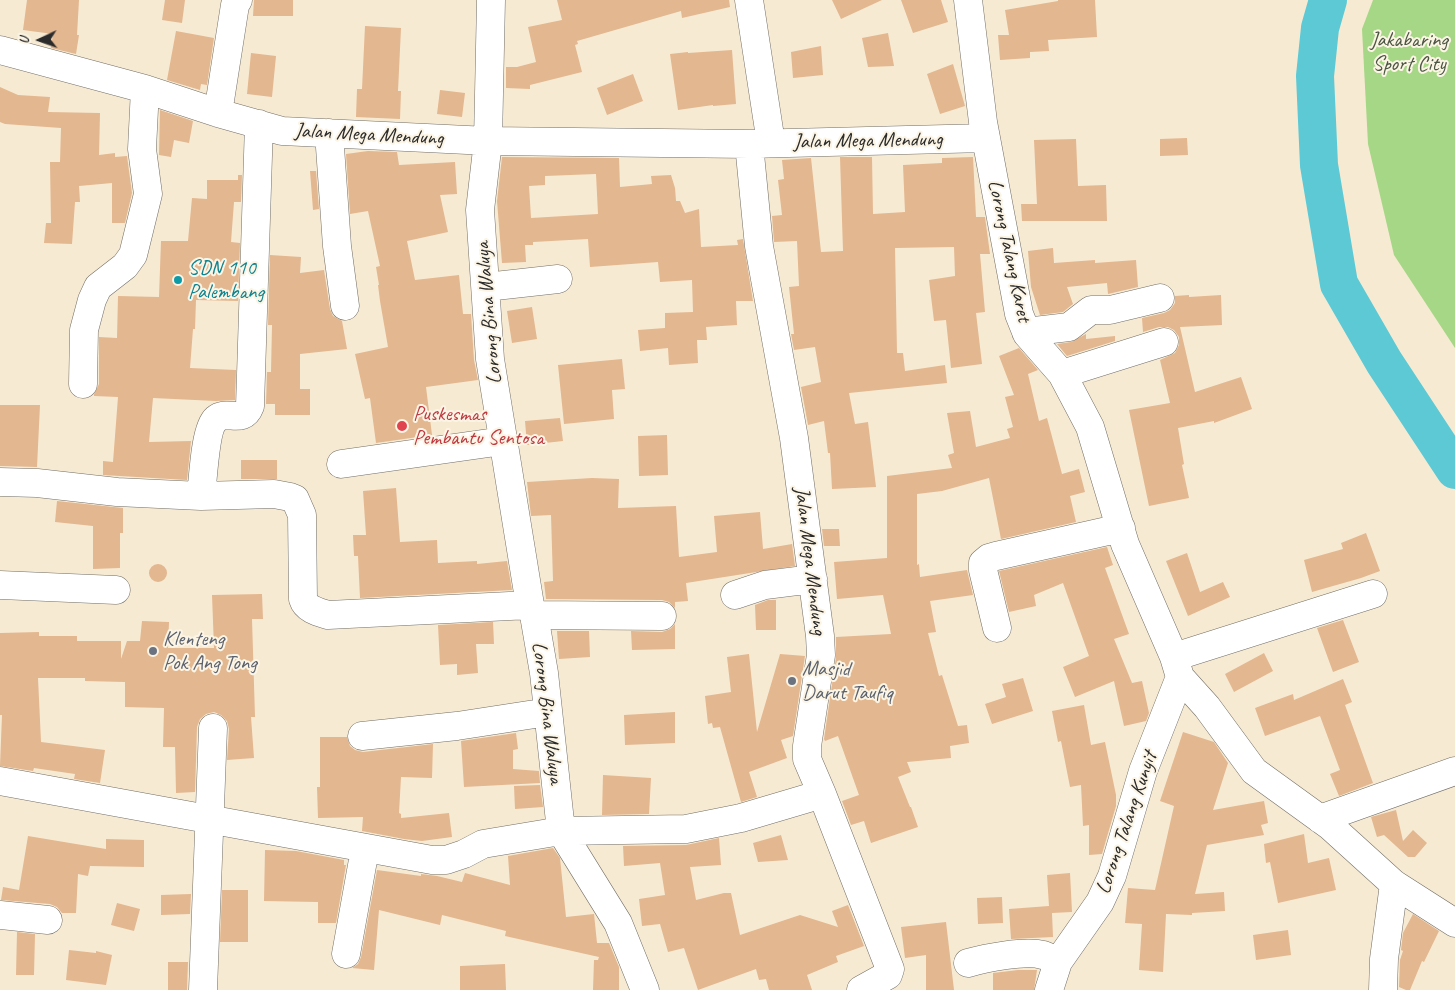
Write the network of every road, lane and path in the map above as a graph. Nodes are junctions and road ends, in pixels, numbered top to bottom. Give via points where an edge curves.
1 (238, 0) edge
2 (491, 0) edge
3 (749, 0) edge
4 (968, 0) edge
5 (0, 50) edge
6 (145, 89) junction
7 (218, 113) junction
8 (259, 124) junction
9 (329, 133) junction
10 (986, 138) junction
11 (488, 141) junction
12 (760, 143) junction
13 (558, 280) dead end
14 (486, 287) junction
15 (1160, 298) dead end
16 (345, 306) dead end
17 (1026, 332) junction
18 (1164, 342) dead end
19 (1062, 374) junction
20 (83, 384) dead end
21 (503, 441) junction
22 (341, 464) dead end
23 (0, 482) edge
24 (201, 496) junction
25 (1121, 528) junction
26 (813, 579) junction
27 (0, 585) edge
28 (116, 590) dead end
29 (1373, 594) dead end
30 (735, 595) dead end
31 (532, 610) junction
32 (662, 616) dead end
33 (997, 628) dead end
34 (1177, 667) junction
35 (548, 712) junction
36 (213, 728) dead end
37 (362, 736) dead end
38 (1455, 771) edge
39 (0, 781) edge
40 (822, 794) junction
41 (208, 819) junction
42 (1320, 819) junction
43 (562, 831) junction
44 (365, 848) junction
45 (1394, 884) junction
46 (0, 915) edge
47 (48, 920) dead end
48 (1455, 923) edge
49 (346, 954) dead end
50 (1058, 962) junction
51 (968, 963) dead end
52 (203, 990) edge
53 (645, 990) edge
54 (861, 990) edge
55 (1049, 990) edge
56 (1383, 990) edge

1 - 7 street
2 - 11 street, Lorong Bina Waluya
3 - 12 street
4 - 10 street, Lorong Talang Karet
5 - 6 street, Jalan Mega Mendung
6 - 7 street, Jalan Mega Mendung
6 - 20 street via 142,149 148,194 133,255 125,266 98,287 92,300 84,330
7 - 8 street, Jalan Mega Mendung
8 - 9 street, Jalan Mega Mendung via 282,131
8 - 24 street via 250,406 245,414 219,416 213,423 207,444
9 - 11 street, Jalan Mega Mendung
9 - 16 street
10 - 12 street, Jalan Mega Mendung
10 - 17 street, Lorong Talang Karet via 1018,314
11 - 12 street, Jalan Mega Mendung
11 - 14 street, Lorong Bina Waluya via 480,210
12 - 26 street, Jalan Mega Mendung via 759,246 794,438
13 - 14 street
14 - 21 street, Lorong Bina Waluya via 490,359
15 - 17 street via 1110,310 1091,310 1070,327
17 - 19 street, Lorong Talang Karet
18 - 19 street
19 - 25 street, Lorong Talang Karet via 1090,427
21 - 22 street
21 - 31 street, Lorong Bina Waluya
23 - 24 street
24 - 31 street via 274,494 295,500 302,515 302,599 318,612 328,615
25 - 33 street via 985,561 983,570
25 - 34 street, Lorong Talang Karet
26 - 30 street via 765,585
26 - 40 street, Jalan Mega Mendung via 821,655 806,753
27 - 28 street
29 - 34 street
31 - 32 street
31 - 35 street, Lorong Bina Waluya
34 - 42 street, Lorong Talang Karet via 1254,771
34 - 50 street, Lorong Talang Kunyit via 1108,885 1100,902
35 - 37 street
35 - 43 street, Lorong Bina Waluya
36 - 41 street
38 - 42 street
39 - 41 street
40 - 43 street via 741,818 686,829
40 - 54 street, Jalan Mega Mendung via 891,971
41 - 44 street
41 - 52 street
42 - 45 street, Lorong Talang Karet
43 - 44 street via 483,844 446,860
43 - 53 street via 618,922
44 - 49 street
45 - 48 street, Lorong Talang Karet
45 - 56 street
46 - 47 street
50 - 51 street via 1030,954
50 - 55 street, Lorong Talang Kunyit

